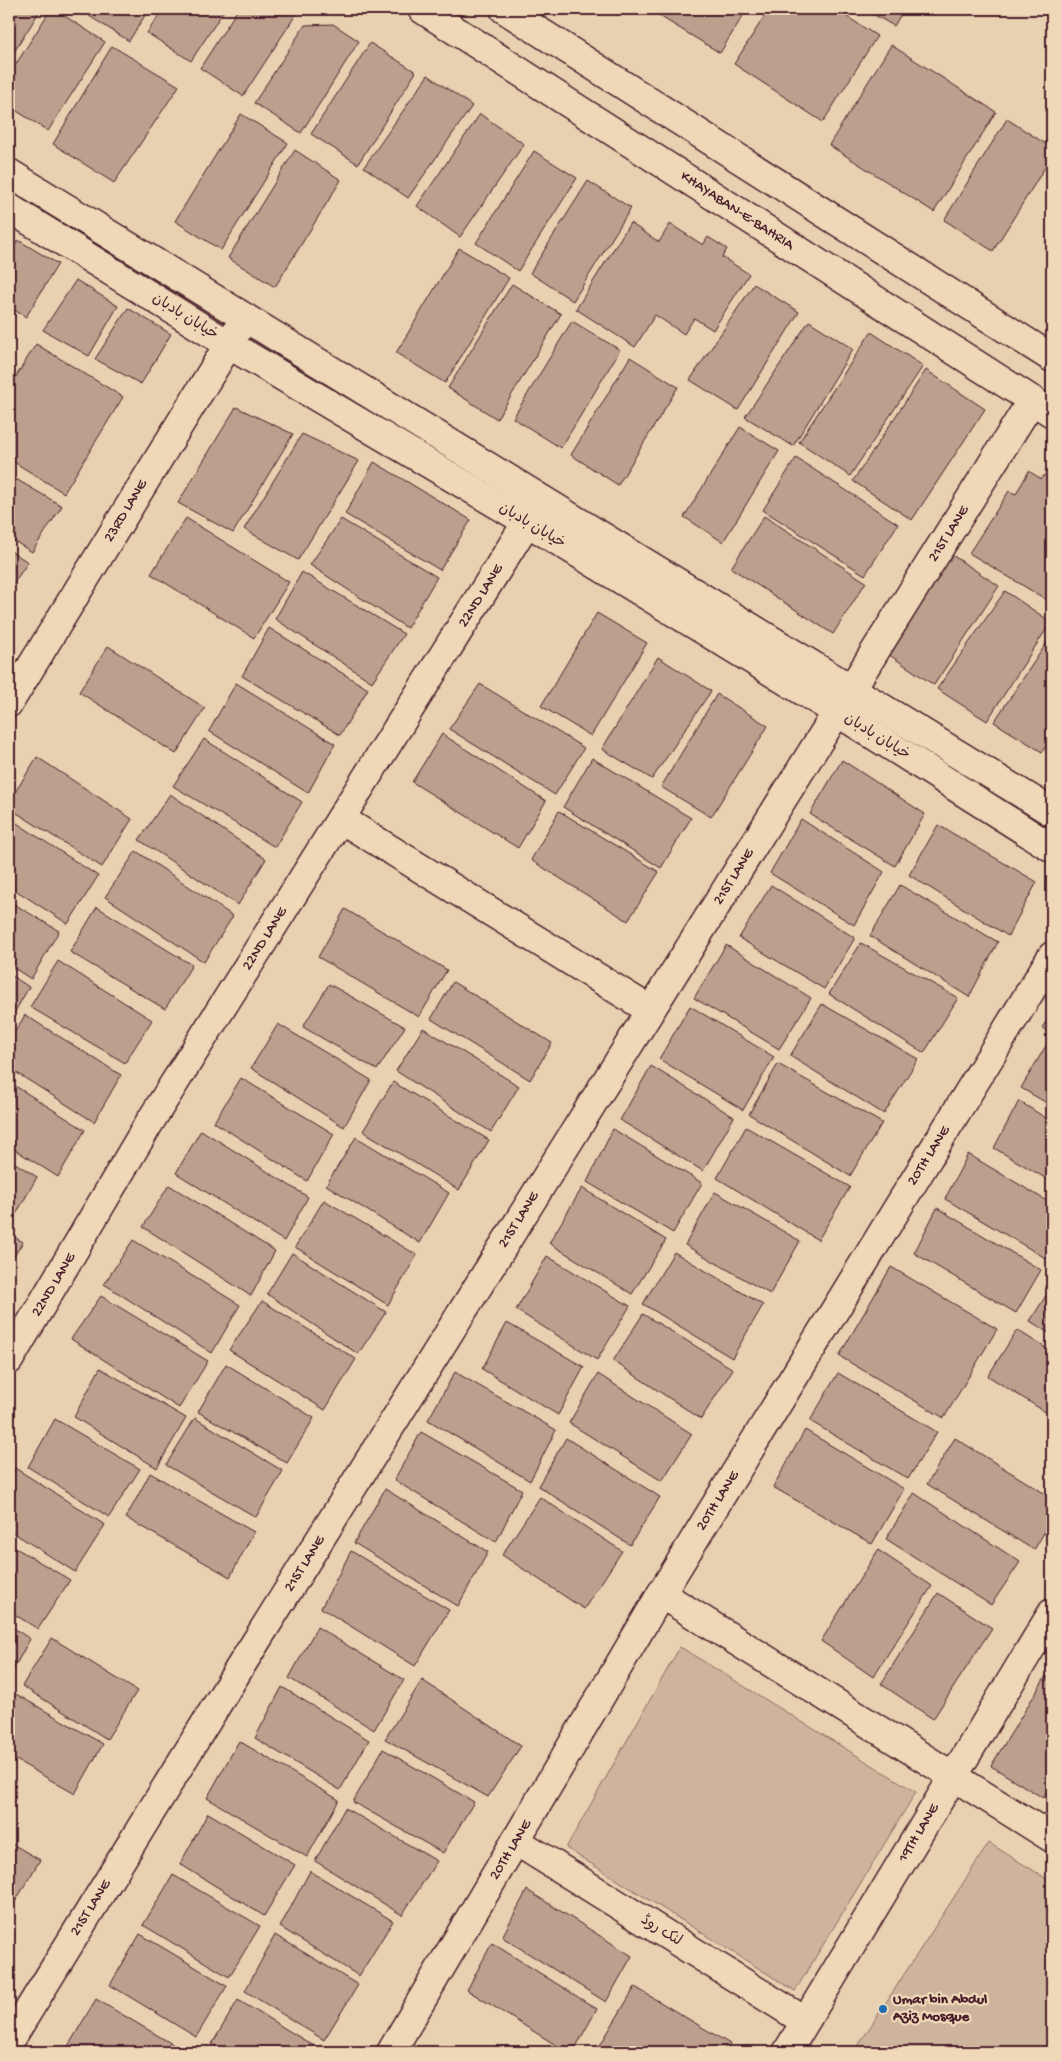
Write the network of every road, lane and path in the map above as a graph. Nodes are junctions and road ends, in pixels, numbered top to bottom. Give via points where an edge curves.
1 (422, 9) edge
2 (504, 9) edge
3 (9, 173) edge
4 (9, 208) edge
5 (244, 320) junction
6 (228, 344) junction
7 (1052, 358) edge
8 (1042, 407) edge
9 (527, 522) junction
10 (852, 688) junction
11 (9, 703) edge
12 (836, 712) junction
13 (1052, 812) edge
14 (341, 819) junction
15 (1052, 848) edge
16 (1052, 956) edge
17 (650, 1010) junction
18 (9, 1360) edge
19 (661, 1594) junction
20 (1052, 1613) edge
21 (953, 1776) junction
22 (1052, 1838) edge
23 (516, 1841) junction
24 (806, 2021) junction
25 (9, 2042) edge
26 (391, 2052) edge
27 (787, 2052) edge

1 - 8 street, KHAYABAN-E-BAHRIA
2 - 7 street
3 - 5 street, خیابان بادبان
4 - 6 street, خیابان بادبان
5 - 6 street, 23RD LANE
5 - 10 street, خیابان بادبان
6 - 9 street, خیابان بادبان
6 - 11 street, 23RD LANE
8 - 10 street, 21ST LANE
9 - 12 street, خیابان بادبان
9 - 14 street, 22ND LANE
10 - 12 street, 21ST LANE
10 - 13 street, خیابان بادبان
12 - 15 street, خیابان بادبان
12 - 17 street, 21ST LANE
14 - 17 street
14 - 18 street, 22ND LANE via 148,1125
16 - 19 street, 20TH LANE
17 - 25 street, 21ST LANE
19 - 21 street
19 - 23 street, 20TH LANE
20 - 21 street, 19TH LANE
21 - 22 street
21 - 24 street, 19TH LANE
23 - 24 street, لنک روڈ
23 - 26 street, 20TH LANE
24 - 27 street, 19TH LANE

